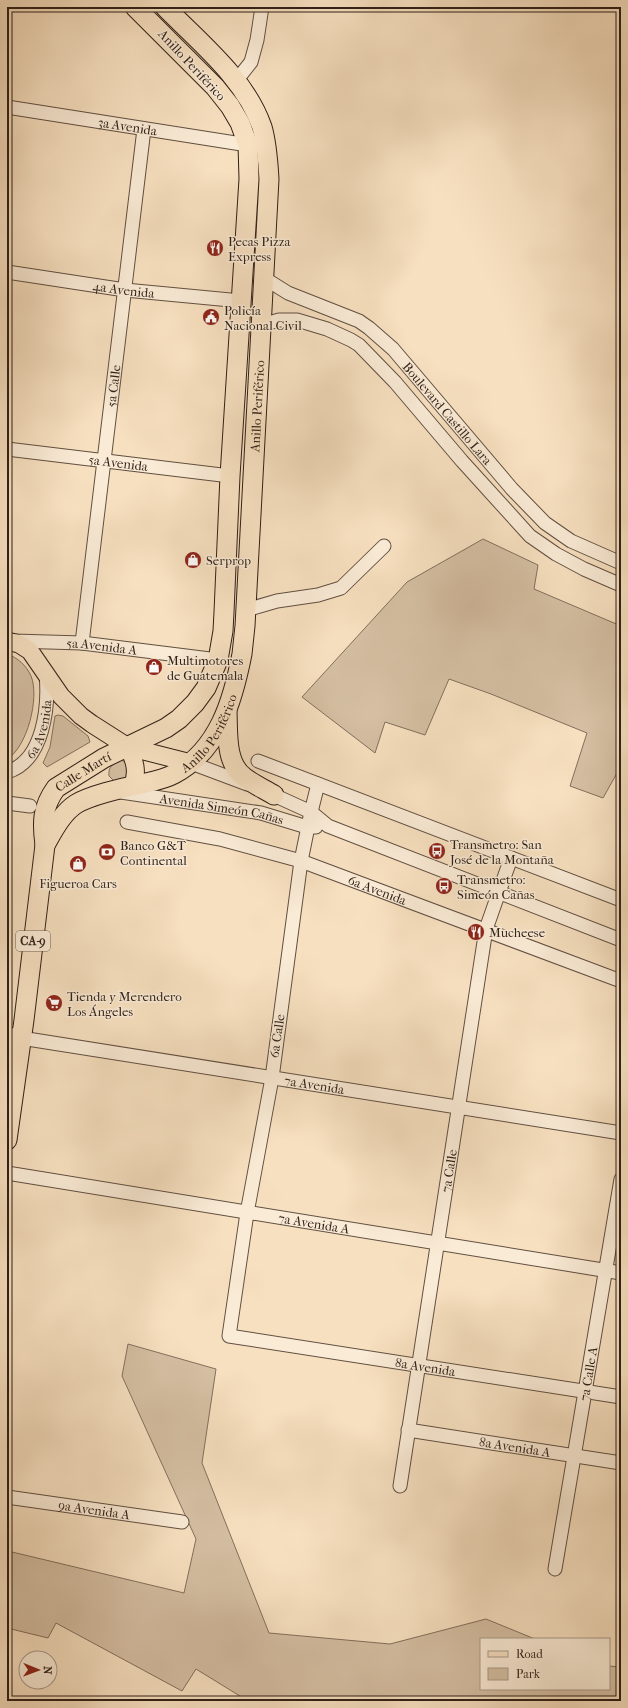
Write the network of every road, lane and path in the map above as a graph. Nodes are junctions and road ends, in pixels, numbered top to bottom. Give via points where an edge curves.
1 (135, 7) edge
2 (165, 7) edge
3 (262, 7) edge
4 (236, 81) junction
5 (7, 107) edge
6 (144, 129) junction
7 (248, 145) junction
8 (7, 272) edge
9 (264, 278) junction
10 (125, 290) junction
11 (241, 301) junction
12 (262, 325) junction
13 (7, 449) edge
14 (104, 460) junction
15 (230, 476) junction
16 (545, 523) junction
17 (530, 536) junction
18 (384, 546) dead end
19 (621, 563) edge
20 (621, 585) edge
21 (246, 610) junction
22 (8, 641) edge
23 (82, 642) junction
24 (218, 660) junction
25 (46, 674) junction
26 (227, 709) junction
27 (125, 748) junction
28 (104, 758) junction
29 (191, 763) junction
30 (7, 772) edge
31 (256, 784) junction
32 (318, 784) junction
33 (132, 786) junction
34 (114, 790) junction
35 (274, 795) junction
36 (7, 803) edge
37 (30, 806) dead end
38 (311, 812) junction
39 (127, 822) dead end
40 (328, 826) junction
41 (308, 827) junction
42 (45, 845) junction
43 (511, 858) junction
44 (301, 861) junction
45 (498, 893) junction
46 (621, 900) edge
47 (486, 929) junction
48 (621, 940) edge
49 (621, 981) edge
50 (14, 1037) edge
51 (272, 1078) junction
52 (458, 1107) junction
53 (621, 1133) edge
54 (7, 1140) edge
55 (7, 1174) edge
56 (621, 1179) edge
57 (247, 1212) junction
58 (438, 1244) junction
59 (605, 1271) junction
60 (621, 1274) edge
61 (229, 1336) joint
62 (418, 1366) junction
63 (585, 1392) junction
64 (621, 1398) edge
65 (408, 1430) junction
66 (574, 1456) junction
67 (621, 1463) edge
68 (400, 1486) dead end
69 (7, 1497) edge
70 (182, 1522) dead end
71 (555, 1569) dead end

1 - 7 highway, Anillo Periférico via 215,87 237,118
2 - 4 highway, Anillo Periférico
3 - 4 street via 251,62
4 - 9 highway, Anillo Periférico via 261,127 268,158
5 - 6 street, 3a Avenida
6 - 7 street, 3a Avenida
6 - 10 street, 5a Calle
7 - 11 highway, Anillo Periférico via 249,178
8 - 10 street, 4a Avenida
9 - 12 highway, Anillo Periférico
9 - 16 street, Boulevard Castillo Lara via 288,293 359,321 369,328 393,349 512,489
10 - 11 street, 4a Avenida
10 - 14 street, 5a Calle
11 - 15 highway, Anillo Periférico
12 - 17 street, Boulevard Castillo Lara via 279,320 297,320 328,329 359,345 395,382
12 - 21 highway, Anillo Periférico
13 - 14 street, 5a Avenida
14 - 15 street, 5a Avenida
14 - 23 street, 5a Calle
15 - 24 highway, Anillo Periférico via 223,631
16 - 17 street
16 - 19 street, Boulevard Castillo Lara via 571,541
17 - 20 street, Boulevard Castillo Lara via 556,554
18 - 21 street via 341,588
21 - 26 highway, Anillo Periférico via 242,654
22 - 23 street, 5a Avenida A
22 - 25 main road, 6a Avenida via 30,651
23 - 24 street, 5a Avenida A
24 - 27 highway, Anillo Periférico via 206,688 184,715 166,728
25 - 27 main road, 6a Avenida via 61,696 80,716
25 - 30 street, 6a Avenida via 47,701 40,734 27,759
26 - 29 highway, Anillo Periférico via 215,736
26 - 31 highway via 232,760 241,774
27 - 28 highway, Calle Martí / CA-9
27 - 29 main road, 6a Avenida
27 - 33 main road via 136,771
28 - 34 highway via 98,768 99,779 105,787
28 - 42 highway, Calle Martí / CA-9 via 56,788 51,795 42,824
29 - 33 highway, Anillo Periférico via 167,777
29 - 35 street, Avenida Simeón Cañas
31 - 32 street via 260,762
31 - 35 highway
32 - 38 street, 6a Calle
32 - 43 street
33 - 34 highway, Calle Martí / CA-9
34 - 41 street, Avenida Simeón Cañas via 261,813
34 - 42 highway, Calle Martí / CA-9 via 76,804 64,815
35 - 38 street, Avenida Simeón Cañas
36 - 37 street
38 - 40 street, Avenida Simeón Cañas
38 - 41 street, 6a Calle
39 - 44 street, 6a Avenida via 220,839
40 - 41 street, Avenida Simeón Cañas
40 - 45 street, Avenida Simeón Cañas
41 - 44 street, 6a Calle
42 - 50 highway, Calle Martí / CA-9
43 - 45 street, 7a Calle
43 - 46 street
44 - 47 street, 6a Avenida
44 - 51 street, 6a Calle
45 - 47 street, 7a Calle
45 - 48 street, Avenida Simeón Cañas
47 - 49 street, 6a Avenida
47 - 52 street, 7a Calle
50 - 51 street, 7a Avenida
50 - 54 highway, Calle Martí / CA-9
51 - 52 street, 7a Avenida
51 - 57 street, 6a Calle
52 - 53 street, 7a Avenida
52 - 58 street, 7a Calle
55 - 57 street, 7a Avenida A
56 - 59 street, 7a Calle A
57 - 58 street, 7a Avenida A
57 - 61 street, 6a Calle
58 - 59 street, 7a Avenida A
58 - 62 street, 7a Calle
59 - 60 street, 7a Avenida A
59 - 63 street, 7a Calle A
61 - 62 street, 8a Avenida
62 - 63 street, 8a Avenida
62 - 65 street, 7a Calle
63 - 64 street, 8a Avenida
63 - 66 street, 7a Calle A
65 - 66 street, 8a Avenida A
65 - 68 street, 7a Calle
66 - 67 street, 8a Avenida A
66 - 71 street, 7a Calle A
69 - 70 street, 9a Avenida A

